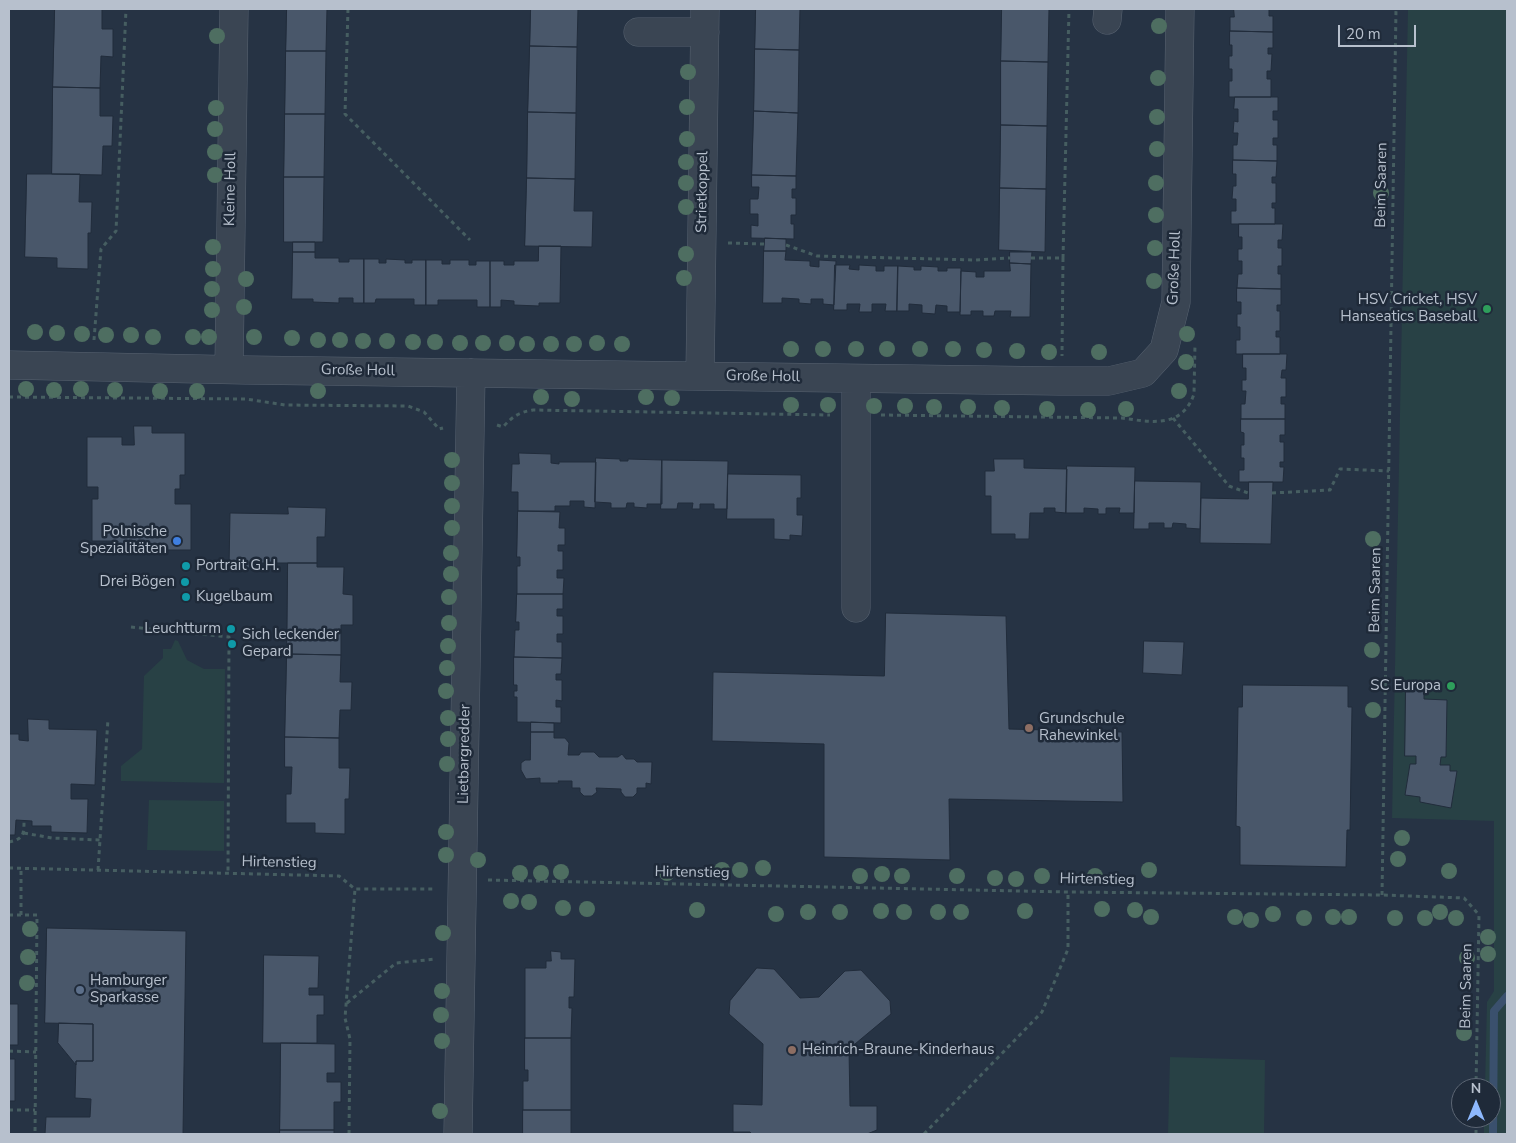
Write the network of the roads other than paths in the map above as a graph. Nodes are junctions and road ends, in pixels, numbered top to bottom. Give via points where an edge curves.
1 (234, 9) edge
2 (1180, 9) edge
3 (705, 20) edge
4 (638, 32) dead end
5 (9, 365) edge
6 (229, 369) junction
7 (470, 373) junction
8 (700, 376) junction
9 (856, 379) junction
10 (856, 608) dead end
11 (458, 1134) edge

1 - 6 street, Kleine Holl
2 - 9 street, Große Holl via 1176,302 1164,350 1143,373 1109,381
3 - 4 street
3 - 8 street, Strietkoppel
5 - 6 street, Große Holl
6 - 7 street, Große Holl
7 - 8 street, Große Holl
7 - 11 street, Lietbargredder
8 - 9 street, Große Holl
9 - 10 street

